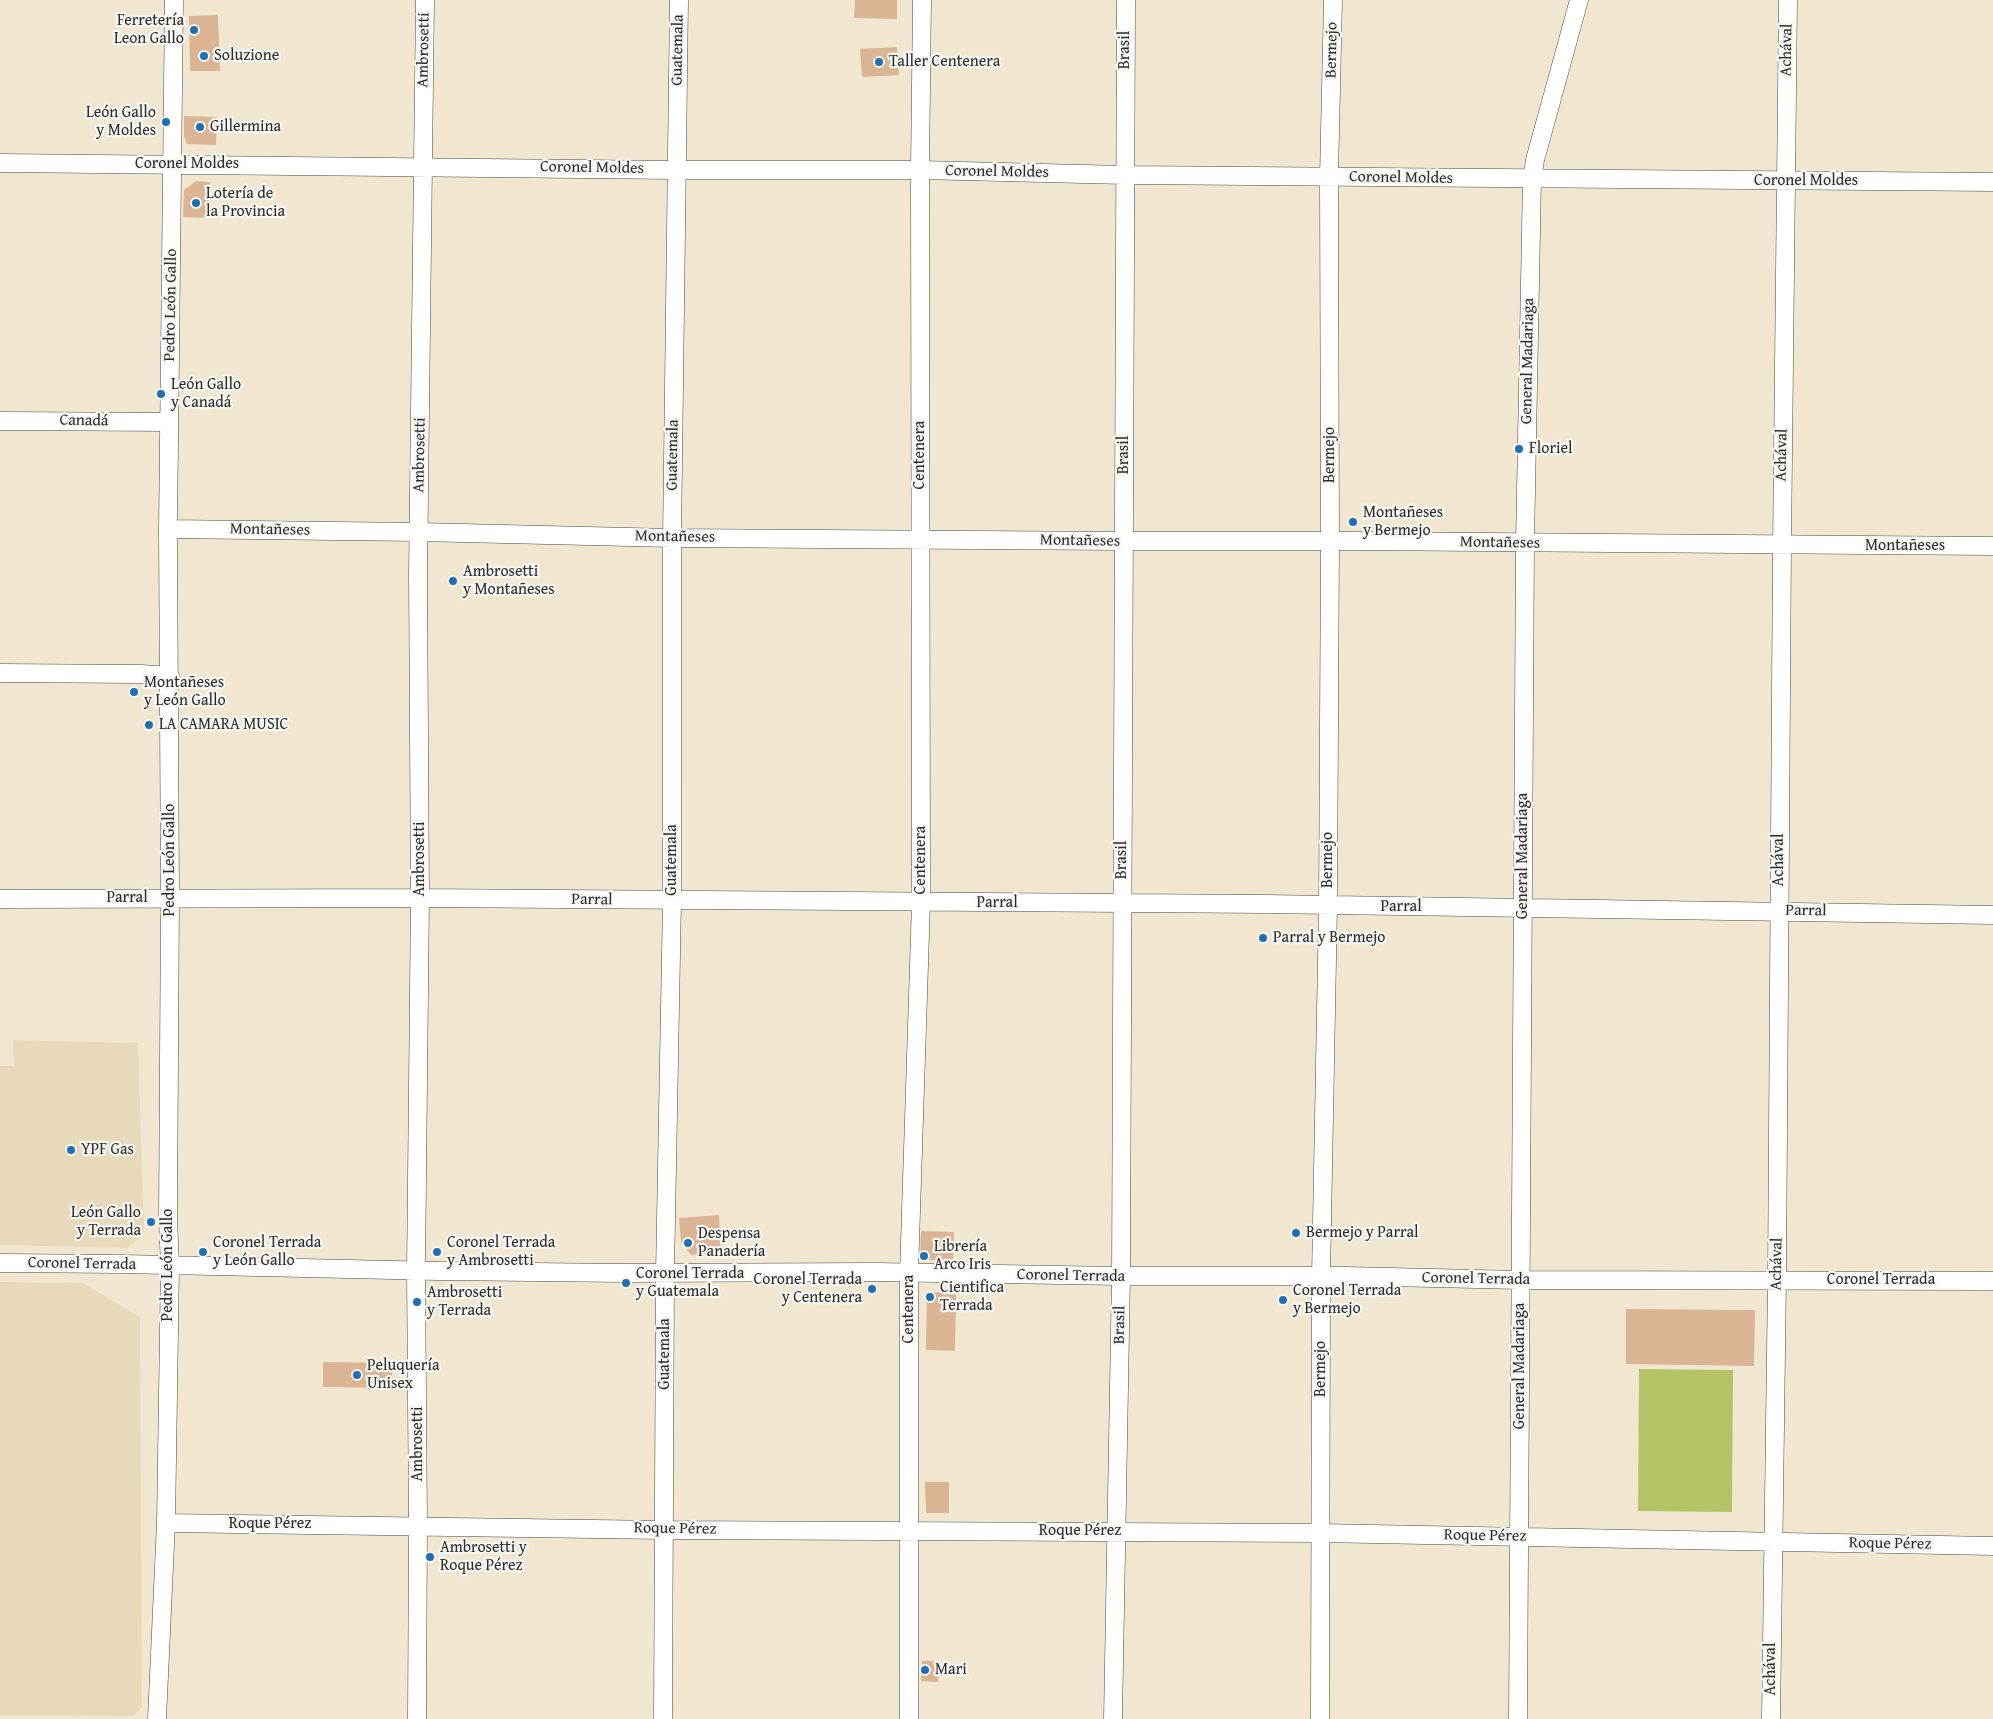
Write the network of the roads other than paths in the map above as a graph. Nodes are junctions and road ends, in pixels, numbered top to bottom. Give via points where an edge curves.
1 (174, 0) edge
2 (425, 0) edge
3 (679, 0) edge
4 (922, 0) edge
5 (1126, 0) edge
6 (1333, 0) edge
7 (1579, 0) edge
8 (1788, 0) edge
9 (0, 163) edge
10 (173, 164) junction
11 (422, 166) junction
12 (676, 170) junction
13 (920, 170) junction
14 (1125, 175) junction
15 (1329, 177) junction
16 (1532, 179) junction
17 (1785, 181) junction
18 (1993, 182) edge
19 (0, 420) edge
20 (168, 422) junction
21 (168, 529) junction
22 (419, 532) junction
23 (672, 538) junction
24 (920, 539) junction
25 (1124, 541) junction
26 (1330, 542) junction
27 (1525, 543) junction
28 (1782, 546) junction
29 (1993, 546) edge
30 (0, 673) edge
31 (170, 676) junction
32 (170, 898) junction
33 (420, 898) junction
34 (0, 899) edge
35 (672, 901) junction
36 (921, 903) junction
37 (1122, 903) junction
38 (1328, 906) junction
39 (1523, 908) junction
40 (1779, 911) junction
41 (1993, 914) edge
42 (0, 1263) edge
43 (170, 1265) junction
44 (416, 1271) junction
45 (665, 1272) junction
46 (909, 1273) junction
47 (1121, 1276) junction
48 (1322, 1276) junction
49 (1777, 1279) junction
50 (1520, 1280) junction
51 (1993, 1281) edge
52 (166, 1523) junction
53 (418, 1525) junction
54 (664, 1530) junction
55 (909, 1531) junction
56 (1116, 1532) junction
57 (1320, 1533) junction
58 (1520, 1536) junction
59 (1772, 1542) junction
60 (1993, 1546) edge
61 (157, 1719) edge
62 (417, 1719) edge
63 (663, 1719) edge
64 (909, 1719) edge
65 (1113, 1719) edge
66 (1320, 1719) edge
67 (1518, 1719) edge
68 (1771, 1719) edge

1 - 10 street, Pedro León Gallo
2 - 11 street, Ambrosetti
3 - 12 street, Guatemala
4 - 13 street, Centenera
5 - 14 street, Brasil
6 - 15 street, Bermejo
7 - 16 street, General Madariaga
8 - 17 street, Achával
9 - 10 street, Coronel Moldes
10 - 11 street, Coronel Moldes
10 - 20 street, Pedro León Gallo
11 - 12 street, Coronel Moldes
11 - 22 street, Ambrosetti
12 - 13 street, Coronel Moldes
12 - 23 street, Guatemala
13 - 14 street, Coronel Moldes
13 - 24 street, Centenera
14 - 15 street, Coronel Moldes
14 - 25 street, Brasil
15 - 16 street, Coronel Moldes
15 - 26 street, Bermejo
16 - 17 street, Coronel Moldes
16 - 27 street, General Madariaga
17 - 18 street, Coronel Moldes
17 - 28 street, Achával
19 - 20 street, Canadá
20 - 21 street, Pedro León Gallo
21 - 22 street, Montañeses
21 - 31 street, Pedro León Gallo
22 - 23 street, Montañeses
22 - 33 street, Ambrosetti
23 - 24 street, Montañeses
23 - 35 street, Guatemala
24 - 25 street, Montañeses
24 - 36 street, Centenera
25 - 26 street, Montañeses
25 - 37 street, Brasil
26 - 27 street, Montañeses
26 - 38 street, Bermejo
27 - 28 street, Montañeses
27 - 39 street, General Madariaga
28 - 29 street, Montañeses
28 - 40 street, Achával
30 - 31 street
31 - 32 street, Pedro León Gallo
32 - 33 street, Parral
32 - 34 street, Parral
32 - 43 street, Pedro León Gallo
33 - 35 street, Parral
33 - 44 street, Ambrosetti
35 - 36 street, Parral
35 - 45 street, Guatemala
36 - 37 street, Parral
36 - 46 street, Centenera
37 - 38 street, Parral
37 - 47 street, Brasil
38 - 39 street, Parral
38 - 48 street, Bermejo
39 - 40 street, Parral
39 - 50 street, General Madariaga
40 - 41 street, Parral
40 - 49 street, Achával
42 - 43 street, Coronel Terrada
43 - 44 street, Coronel Terrada
43 - 52 street, Pedro León Gallo
44 - 45 street, Coronel Terrada
44 - 53 street, Ambrosetti
45 - 46 street, Coronel Terrada
45 - 54 street, Guatemala
46 - 47 street, Coronel Terrada
46 - 55 street, Centenera
47 - 48 street, Coronel Terrada
47 - 56 street, Brasil
48 - 50 street, Coronel Terrada
48 - 57 street, Bermejo
49 - 50 street, Coronel Terrada
49 - 51 street, Coronel Terrada
49 - 59 street, Achával
50 - 58 street, General Madariaga
52 - 53 street, Roque Pérez
52 - 61 street, Pedro León Gallo
53 - 54 street, Roque Pérez
53 - 62 street, Ambrosetti
54 - 55 street, Roque Pérez
54 - 63 street, Guatemala
55 - 56 street, Roque Pérez
55 - 64 street, Centenera
56 - 57 street, Roque Pérez
56 - 65 street, Brasil
57 - 58 street, Roque Pérez
57 - 66 street, Bermejo
58 - 59 street, Roque Pérez
58 - 67 street, General Madariaga
59 - 60 street, Roque Pérez
59 - 68 street, Achával

